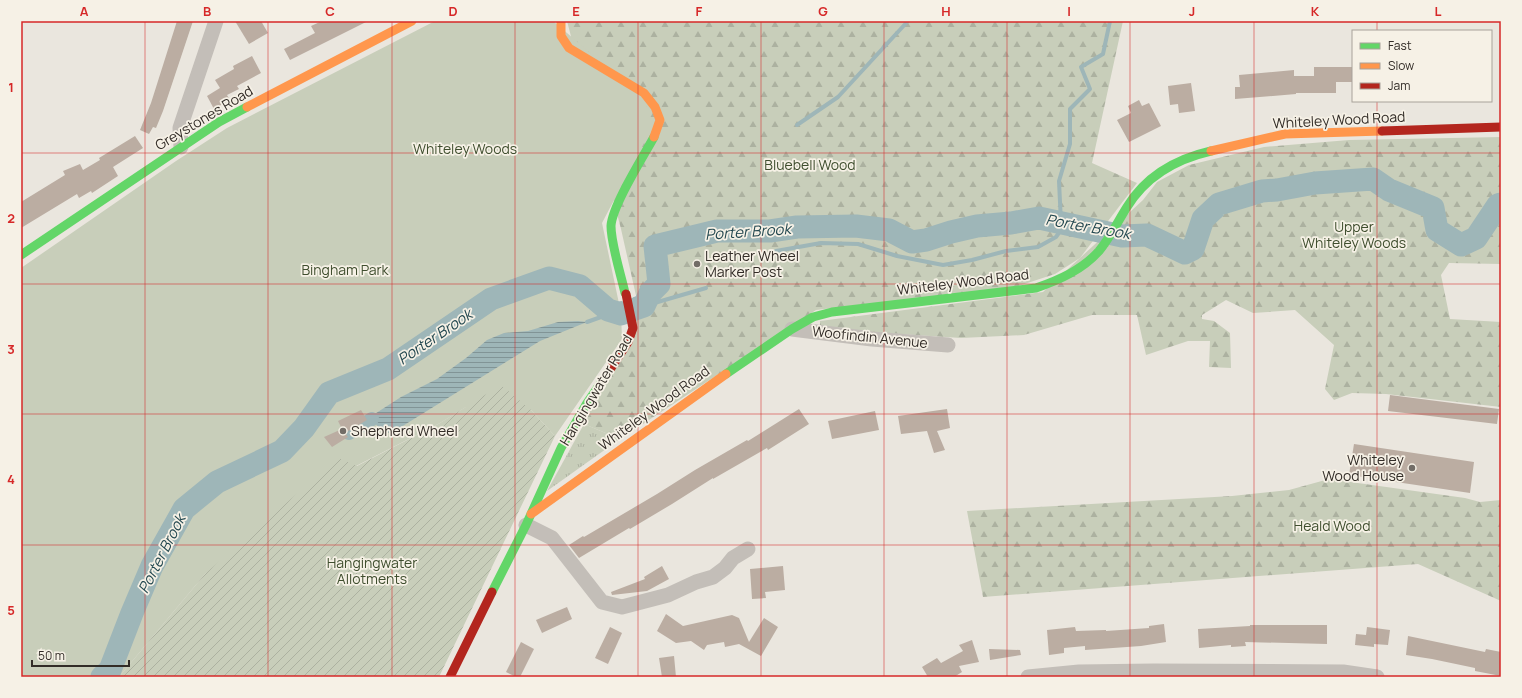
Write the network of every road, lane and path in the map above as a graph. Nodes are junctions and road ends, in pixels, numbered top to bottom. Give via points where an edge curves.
1 (216, 21) edge
2 (412, 21) edge
3 (561, 21) edge
4 (1501, 128) edge
5 (181, 147) junction
6 (21, 255) edge
7 (792, 329) junction
8 (948, 345) dead end
9 (529, 520) junction
10 (748, 549) dead end
11 (450, 677) edge
12 (1028, 677) edge
13 (1377, 677) edge

1 - 5 street via 180,128
2 - 5 street, Greystones Road via 219,122
3 - 9 street, Hangingwater Road via 561,36 569,48 644,93 655,107 660,120 656,134 616,207 611,225 633,328 628,342 561,448
4 - 7 street, Whiteley Wood Road via 1285,134 1200,153 1164,169 1142,186 1099,251 1064,278 1036,288 832,312 813,317
5 - 6 street, Greystones Road
7 - 8 street, Woofindin Avenue
7 - 9 street, Whiteley Wood Road via 749,357
9 - 10 street via 552,538 602,602 622,607 668,595 713,577 733,558
9 - 11 street, Hangingwater Road
12 - 13 street via 1079,672 1154,671 1343,672

